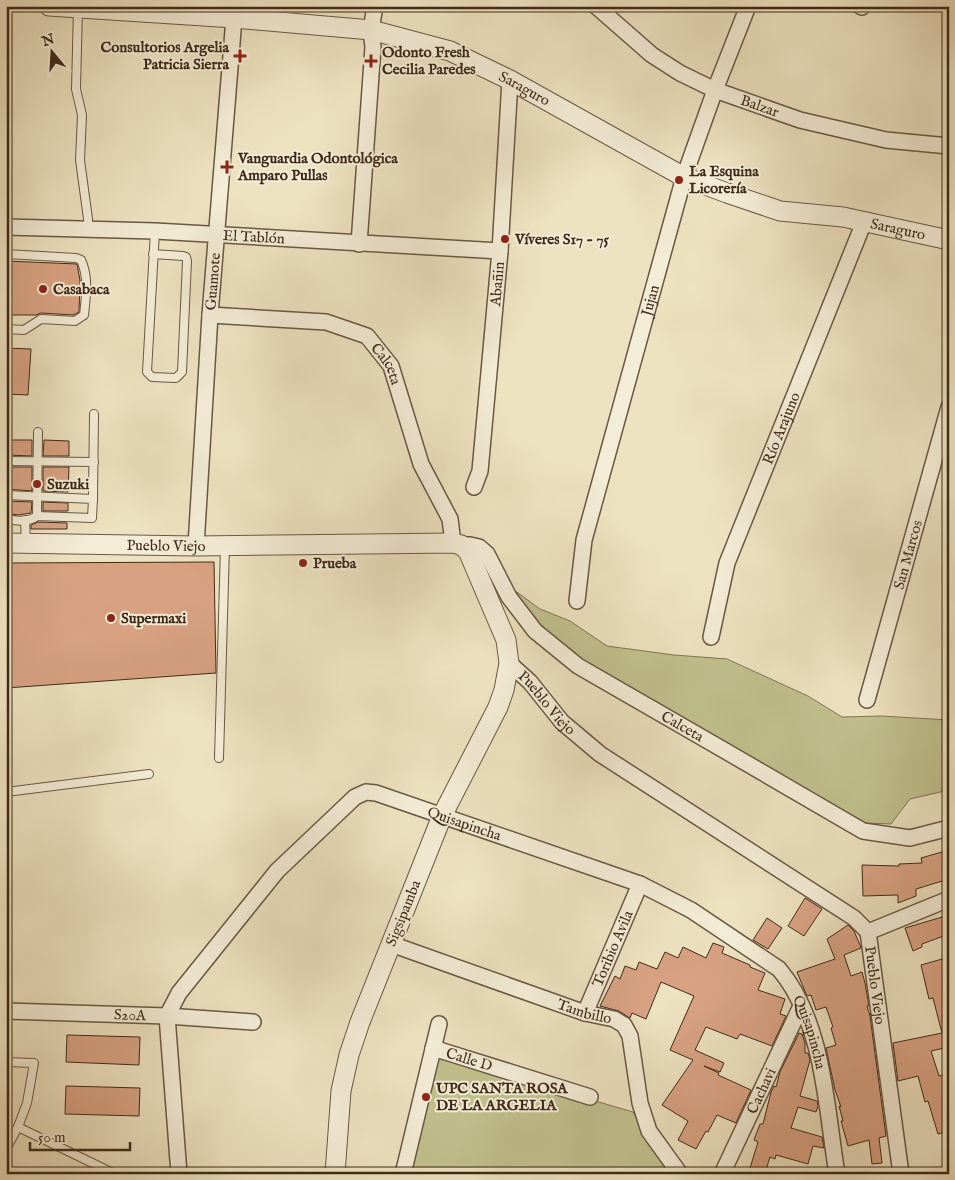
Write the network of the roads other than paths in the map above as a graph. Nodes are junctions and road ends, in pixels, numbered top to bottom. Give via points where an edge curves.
1 (49, 6) edge
2 (375, 6) edge
3 (596, 6) edge
4 (748, 6) edge
5 (78, 8) junction
6 (234, 18) junction
7 (371, 30) junction
8 (510, 80) junction
9 (715, 90) junction
10 (949, 146) edge
11 (684, 177) junction
12 (864, 222) junction
13 (6, 227) edge
14 (88, 230) junction
15 (155, 232) junction
16 (217, 235) junction
17 (949, 240) edge
18 (359, 244) junction
19 (500, 251) junction
20 (6, 254) edge
21 (153, 254) junction
22 (210, 315) junction
23 (6, 328) edge
24 (949, 407) edge
25 (94, 414) dead end
26 (38, 432) dead end
27 (6, 461) edge
28 (38, 462) junction
29 (94, 462) junction
30 (474, 487) dead end
31 (6, 495) edge
32 (37, 495) junction
33 (93, 499) junction
34 (37, 516) junction
35 (6, 518) edge
36 (23, 520) junction
37 (18, 543) edge
38 (457, 544) junction
39 (196, 546) junction
40 (225, 546) junction
41 (577, 601) dead end
42 (711, 637) dead end
43 (509, 663) junction
44 (866, 700) dead end
45 (219, 758) dead end
46 (149, 774) dead end
47 (6, 792) edge
48 (442, 816) junction
49 (949, 828) edge
50 (640, 884) junction
51 (949, 899) edge
52 (868, 932) junction
53 (391, 944) junction
54 (801, 1006) junction
55 (6, 1011) edge
56 (585, 1013) junction
57 (167, 1016) junction
58 (253, 1022) dead end
59 (439, 1024) dead end
60 (433, 1048) junction
61 (6, 1062) edge
62 (590, 1097) dead end
63 (18, 1127) junction
64 (6, 1149) edge
65 (115, 1174) edge
66 (179, 1174) edge
67 (335, 1174) edge
68 (403, 1174) edge
69 (680, 1174) edge
70 (722, 1174) edge
71 (837, 1174) edge
72 (901, 1174) edge

1 - 5 street, Saraguro
2 - 7 street
3 - 9 street, Balzar via 652,55
4 - 9 street, Jujan
5 - 6 street, Saraguro
5 - 14 lane via 76,89 82,115 80,160
6 - 7 street, Saraguro
6 - 16 street, Guamote
7 - 8 street, Saraguro via 450,51
7 - 18 street via 373,47
8 - 11 street, Saraguro
8 - 19 street, Abañin
9 - 10 street, Balzar via 800,120 886,140
9 - 11 street, Jujan
11 - 12 street, Saraguro via 780,210
11 - 41 street, Jujan via 584,540
12 - 17 street, Saraguro
12 - 42 street, Río Arajuno via 727,563
13 - 14 street, El Tablón
14 - 15 street, El Tablón
15 - 16 street, El Tablón
15 - 21 lane
16 - 18 street, El Tablón
16 - 22 street, Guamote
18 - 19 street, El Tablón
19 - 30 street, Abañin via 480,471
20 - 23 lane via 76,258 83,264 87,282 81,318 75,321 41,319 24,330
21 - 21 lane via 147,372 152,378 176,378 182,372 187,261 182,256
22 - 38 street, Calceta via 326,322 367,336 391,366 421,464 450,519
22 - 39 street, Guamote
24 - 44 street, San Marcos
25 - 29 lane
26 - 28 lane
27 - 28 lane
28 - 29 lane
28 - 32 lane
29 - 33 lane
31 - 32 lane
32 - 33 lane
32 - 34 lane
33 - 34 lane via 92,518
34 - 36 lane
35 - 36 lane
36 - 37 lane
37 - 39 street, Pueblo Viejo
38 - 40 street, Pueblo Viejo
38 - 43 street, Pueblo Viejo via 468,551 506,640
38 - 49 street, Calceta via 479,547 487,554 510,597 535,631 578,666 863,831 910,838
39 - 40 street, Pueblo Viejo
40 - 45 lane
43 - 48 street, Sigsipamba via 498,707
43 - 52 street, Pueblo Viejo via 530,682 562,722 600,754 854,918
46 - 47 lane
48 - 50 street, Quisapincha
48 - 53 street, Sigsipamba
48 - 57 street, Quisapincha via 376,793 366,792 354,797 277,871 179,993
50 - 54 street, Quisapincha via 690,910 779,969
50 - 56 street, Toribio Avila
51 - 52 street
52 - 72 street, Pueblo Viejo
53 - 56 street, Tambillo
53 - 67 street, Sigsipamba via 360,1022 345,1071
54 - 70 street, Cachavi
54 - 71 street, Quisapincha via 818,1049
55 - 57 street, S20A
56 - 69 street, Tambillo via 614,1019 624,1025 630,1036 640,1103 649,1131
57 - 58 street, S20A
57 - 66 street
59 - 60 street
60 - 62 street, Calle D
60 - 68 street
61 - 63 lane via 34,1062 27,1102
63 - 64 lane
63 - 65 lane

